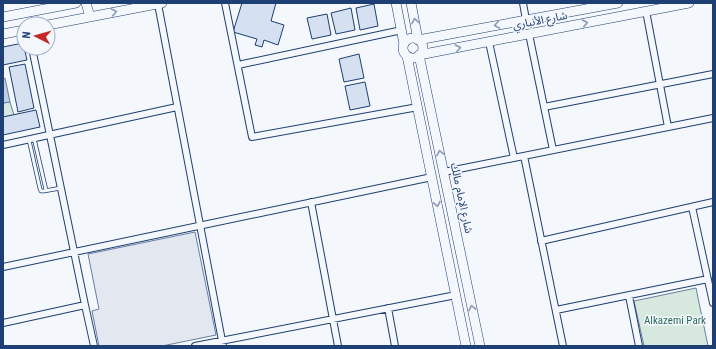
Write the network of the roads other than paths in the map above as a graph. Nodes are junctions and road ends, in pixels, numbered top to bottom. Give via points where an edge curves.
1 (76, 3) edge
2 (86, 3) edge
3 (160, 3) edge
4 (225, 3) edge
5 (396, 3) edge
6 (411, 3) edge
7 (523, 3) edge
8 (618, 3) edge
9 (689, 3) edge
10 (34, 7) edge
11 (646, 11) junction
12 (90, 17) junction
13 (3, 18) edge
14 (526, 20) junction
15 (56, 23) edge
16 (402, 30) junction
17 (16, 32) edge
18 (3, 34) edge
19 (529, 34) junction
20 (418, 40) junction
21 (489, 42) junction
22 (404, 44) junction
23 (419, 55) junction
24 (34, 56) edge
25 (407, 56) junction
26 (238, 65) junction
27 (713, 74) edge
28 (660, 84) junction
29 (177, 107) junction
30 (418, 107) junction
31 (544, 107) junction
32 (713, 118) edge
33 (668, 127) junction
34 (50, 134) junction
35 (31, 139) junction
36 (3, 145) edge
37 (553, 150) junction
38 (524, 156) junction
39 (514, 158) junction
40 (444, 172) junction
41 (432, 177) junction
42 (61, 188) junction
43 (46, 190) junction
44 (311, 202) junction
45 (713, 202) edge
46 (692, 207) junction
47 (200, 226) junction
48 (541, 241) junction
49 (74, 252) junction
50 (3, 267) edge
51 (708, 279) junction
52 (456, 295) junction
53 (629, 296) junction
54 (713, 303) edge
55 (85, 305) junction
56 (388, 308) junction
57 (556, 310) junction
58 (333, 319) junction
59 (3, 323) edge
60 (222, 343) edge
61 (94, 346) edge
62 (195, 346) edge
63 (338, 346) edge
64 (395, 346) edge
65 (466, 346) edge
66 (480, 346) edge
67 (563, 346) edge
68 (639, 346) edge

1 - 10 street
2 - 12 street
12 -> 3 street
3 - 29 street
4 - 26 street
5 - 16 street
20 -> 6 street
7 - 14 street
8 - 14 street, شارع الأنباري
9 - 11 street, شارع الأنباري
10 - 13 street
19 -> 11 street, شارع الأنباري
11 - 28 street
12 - 15 street
14 -> 20 street, شارع الأنباري
16 - 22 street
16 - 26 street
17 - 18 street
19 - 21 street, شارع الأنباري
19 - 31 street
20 - 22 street via 412,38
20 - 23 street via 423,47
23 -> 21 street, شارع الأنباري
21 - 39 street
22 - 25 street
23 - 25 street via 414,58
40 -> 23 street, شارع الإمام مالك
24 - 34 street
25 - 30 street
26 - 30 street via 252,137
27 - 28 street
28 - 31 street
28 - 33 street
29 - 34 street
29 - 47 street
30 - 41 street
31 - 37 street
32 - 33 street
33 - 37 street
34 - 35 street
34 - 42 street
35 - 36 street
35 - 43 lane
35 - 43 lane via 40,189
37 - 38 street
38 - 39 street
38 - 48 street
39 - 40 street
66 -> 40 street, شارع الإمام مالك
41 - 44 street
41 -> 52 street
42 - 43 lane
42 - 49 street
44 - 47 street
44 - 58 street
45 - 46 street
46 - 48 street
46 - 51 street
47 - 49 street
47 - 60 street
48 - 57 street
49 - 50 street
49 - 55 street
51 - 53 street
51 - 54 street
52 - 56 street
52 - 65 street
53 - 57 street
53 - 68 street
55 - 59 street
55 - 61 street
56 - 58 street
56 - 64 street
57 - 67 street
58 - 60 street
58 - 63 street
60 - 62 street

